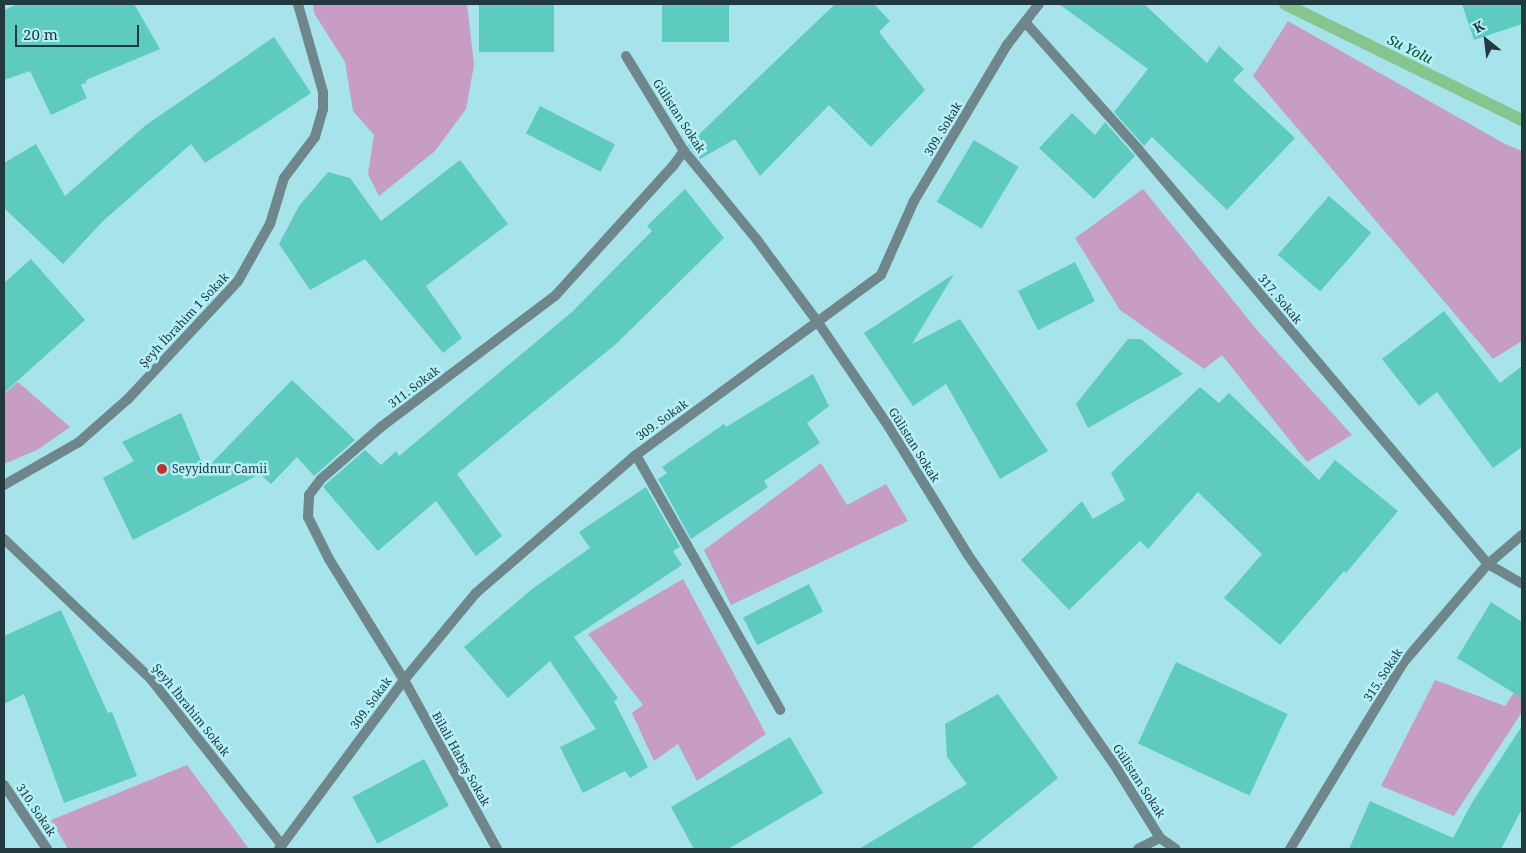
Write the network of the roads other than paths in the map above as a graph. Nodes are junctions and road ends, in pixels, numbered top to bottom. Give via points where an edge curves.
1 (298, 4) edge
2 (1039, 4) edge
3 (1025, 22) junction
4 (626, 56) dead end
5 (684, 151) junction
6 (817, 321) junction
7 (636, 455) junction
8 (4, 485) edge
9 (1522, 535) edge
10 (4, 539) edge
11 (1488, 564) junction
12 (1522, 584) edge
13 (404, 680) junction
14 (780, 710) dead end
15 (4, 785) edge
16 (1160, 838) junction
17 (281, 847) edge
18 (47, 849) edge
19 (497, 849) edge
20 (1138, 849) edge
21 (1176, 849) edge
22 (1290, 849) edge

1 - 8 street, Şeyh İbrahim 1 Sokak via 323,92 323,109 315,136 284,178 270,224 238,281 128,400 79,442
2 - 3 street, 309. Sokak
3 - 6 street, 309. Sokak via 1007,45 914,201 881,275
3 - 11 street, 317. Sokak via 1138,149
4 - 5 street, Gülistan Sokak
5 - 6 street, Gülistan Sokak via 757,240
5 - 13 street, 311. Sokak via 554,296 381,427 321,480 309,496 308,517 329,559
6 - 7 street, 309. Sokak
6 - 16 street, Gülistan Sokak via 889,427 968,555 1114,764
7 - 13 street, 309. Sokak via 476,593
7 - 14 street
9 - 11 street, 315. Sokak
10 - 17 street, Şeyh İbrahim Sokak via 150,678
11 - 12 street, 317. Sokak
11 - 22 street, 315. Sokak via 1404,663
13 - 17 street, 309. Sokak
13 - 19 street, Bilali Habeş Sokak
15 - 18 street, 310. Sokak
16 - 20 street
16 - 21 street, Gülistan Sokak

